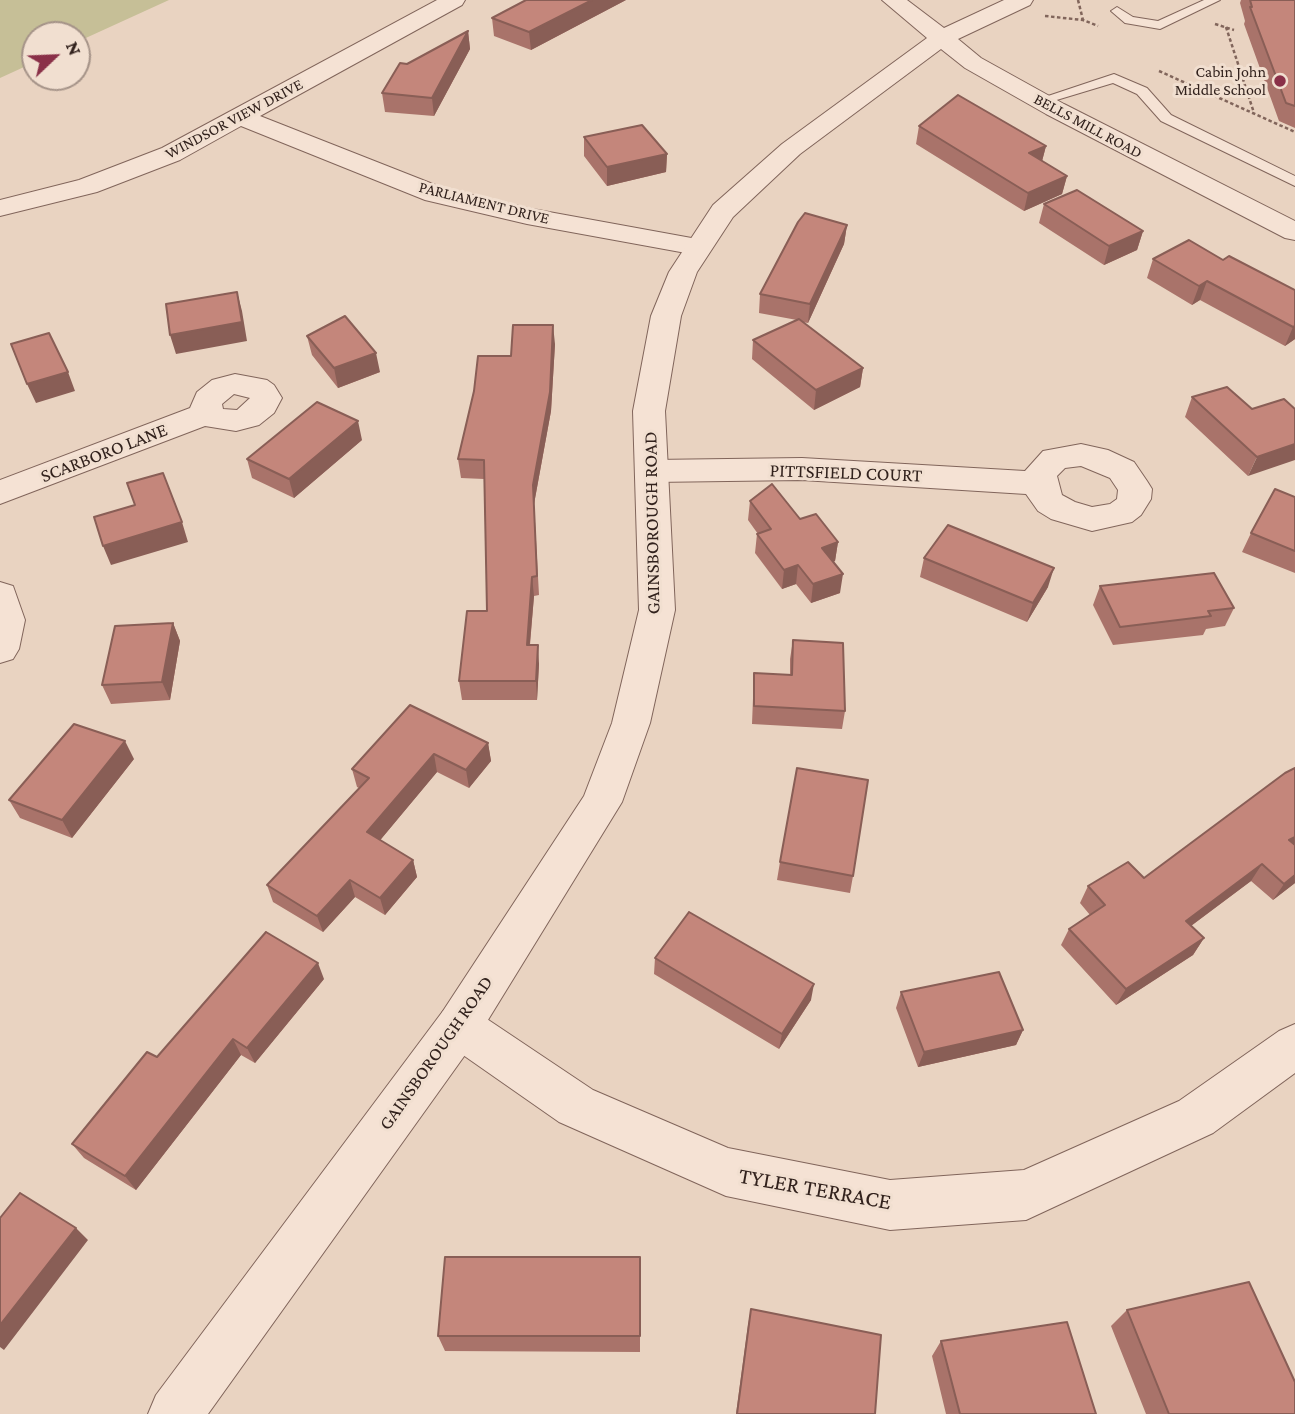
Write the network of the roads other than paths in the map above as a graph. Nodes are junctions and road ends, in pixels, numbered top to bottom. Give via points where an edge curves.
1 (454, 0) edge
2 (893, 0) edge
3 (1023, 0) edge
4 (1214, 0) edge
5 (1117, 11) dead end
6 (940, 39) junction
7 (1040, 101) junction
8 (240, 117) junction
9 (1295, 182) edge
10 (0, 208) edge
11 (1295, 232) edge
12 (697, 247) junction
13 (208, 413) dead end
14 (653, 471) junction
15 (1039, 483) dead end
16 (0, 493) edge
17 (0, 595) edge
18 (0, 649) edge
19 (459, 1026) junction
20 (1295, 1046) edge
21 (175, 1414) edge

1 - 8 street, WINDSOR VIEW DRIVE
2 - 6 street, BELLS MILL ROAD
3 - 6 street, GAINSBOROUGH ROAD
4 - 5 lane via 1160,24 1139,23
6 - 7 street, BELLS MILL ROAD via 973,64
6 - 12 street, GAINSBOROUGH ROAD via 791,149 723,211
7 - 9 lane via 1114,78 1142,91 1166,118
7 - 11 street, BELLS MILL ROAD
8 - 10 street, WINDSOR VIEW DRIVE via 170,154 89,186
8 - 12 street, PARLIAMENT DRIVE via 434,194
12 - 14 street, GAINSBOROUGH ROAD via 666,316 649,411
13 - 16 street, SCARBORO LANE
14 - 15 street, PITTSFIELD COURT via 803,469
14 - 19 street, GAINSBOROUGH ROAD via 657,610 631,723 602,802
17 - 18 street via 7,620
19 - 20 street, TYLER TERRACE via 576,1106 726,1172 890,1205 1026,1195 1196,1117
19 - 21 street, GAINSBOROUGH ROAD

